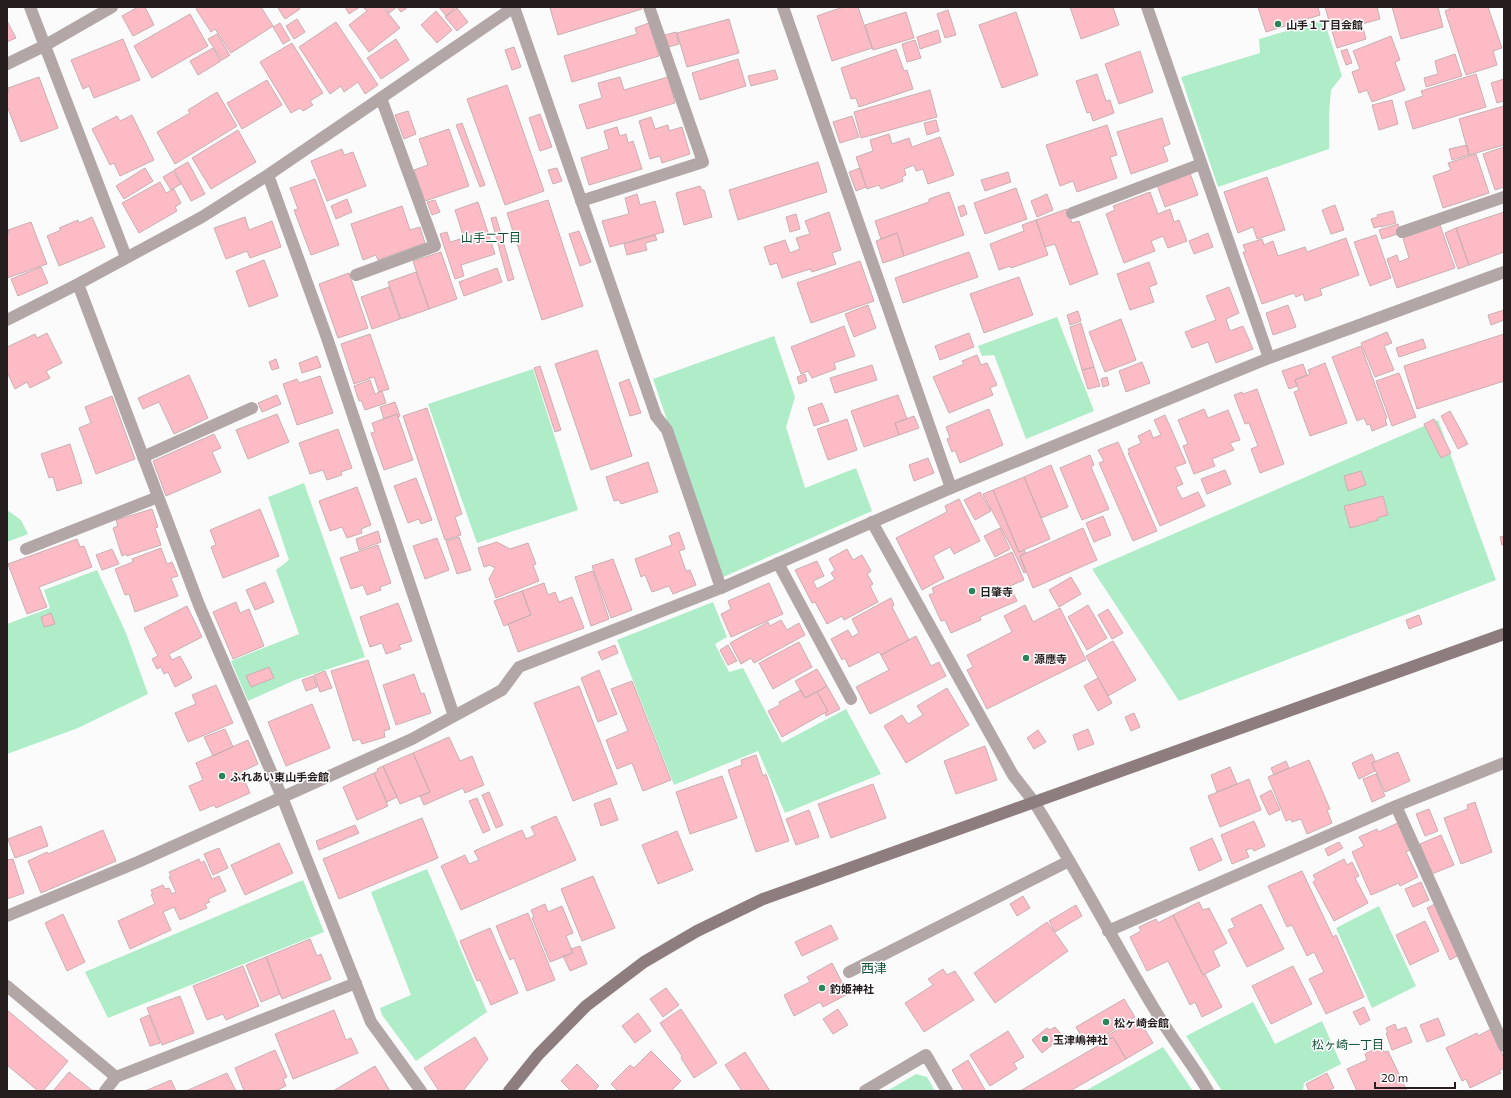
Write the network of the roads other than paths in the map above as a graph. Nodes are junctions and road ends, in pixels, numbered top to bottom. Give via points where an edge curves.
1 (30, 7) edge
2 (112, 7) edge
3 (514, 7) edge
4 (649, 7) edge
5 (784, 7) edge
6 (1147, 7) edge
7 (44, 46) junction
8 (7, 64) edge
9 (381, 98) junction
10 (1201, 164) junction
11 (268, 175) junction
12 (1504, 196) edge
13 (581, 201) junction
14 (1072, 213) dead end
15 (1402, 232) dead end
16 (126, 257) junction
17 (1504, 272) edge
18 (356, 275) dead end
19 (78, 284) junction
20 (7, 320) edge
21 (1269, 358) junction
22 (252, 408) dead end
23 (143, 457) junction
24 (951, 488) junction
25 (158, 497) junction
26 (872, 522) junction
27 (26, 549) dead end
28 (778, 563) junction
29 (721, 588) junction
30 (1504, 634) edge
31 (851, 699) dead end
32 (454, 716) junction
33 (1504, 763) edge
34 (282, 797) junction
35 (1034, 802) junction
36 (1396, 806) junction
37 (1069, 861) junction
38 (7, 916) edge
39 (1108, 931) junction
40 (849, 972) dead end
41 (356, 983) junction
42 (7, 986) edge
43 (1504, 1046) edge
44 (116, 1077) junction
45 (105, 1091) edge
46 (421, 1091) edge
47 (509, 1091) edge
48 (865, 1091) edge
49 (947, 1091) edge
50 (1208, 1091) edge

1 - 7 street
2 - 7 street
3 - 9 street
3 - 13 street
4 - 13 street via 703,162
5 - 24 street
6 - 10 street
7 - 8 street
7 - 16 street
9 - 11 street
9 - 18 street via 435,246
10 - 14 street
10 - 21 street
11 - 16 street via 202,217
11 - 32 street
12 - 15 street
13 - 29 street via 656,416 666,430
16 - 19 street
17 - 21 street
19 - 20 street
19 - 23 street
21 - 24 street
22 - 23 street
23 - 25 street
24 - 26 street
25 - 27 street
25 - 34 street via 199,605
26 - 28 street
26 - 35 street via 1013,775
28 - 29 street
28 - 31 street
29 - 32 street via 519,667 502,690
30 - 35 street
32 - 34 street via 412,738
33 - 36 street
34 - 38 street via 138,862
34 - 41 street
35 - 37 street
35 - 47 street via 763,900 697,931 644,962 586,1006 538,1055
36 - 39 street
36 - 43 street
37 - 39 street
37 - 40 street
39 - 50 street via 1156,1012
41 - 44 street
41 - 46 street via 371,1022
42 - 44 street
44 - 45 street
48 - 49 street via 926,1055

